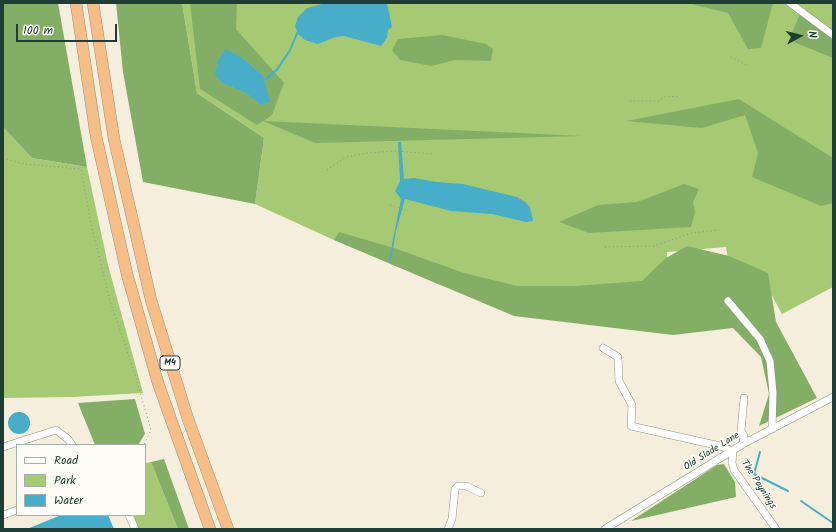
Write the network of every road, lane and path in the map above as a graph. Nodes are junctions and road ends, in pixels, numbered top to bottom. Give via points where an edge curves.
1 (76, 3) edge
2 (93, 3) edge
3 (790, 3) edge
4 (833, 35) edge
5 (731, 57) dead end
6 (747, 65) dead end
7 (679, 97) dead end
8 (630, 101) dead end
9 (434, 154) dead end
10 (3, 158) edge
11 (327, 170) dead end
12 (390, 205) dead end
13 (408, 211) dead end
14 (719, 230) dead end
15 (605, 247) dead end
16 (728, 301) dead end
17 (603, 348) dead end
18 (833, 397) edge
19 (744, 398) dead end
20 (772, 429) junction
21 (71, 444) edge
22 (144, 444) edge
23 (743, 444) junction
24 (3, 448) edge
25 (733, 451) junction
26 (481, 493) dead end
27 (16, 510) edge
28 (3, 515) edge
29 (129, 516) edge
30 (135, 529) edge
31 (210, 529) edge
32 (228, 529) edge
33 (448, 529) edge
34 (605, 529) edge
35 (776, 529) edge

1 - 31 highway, M4 via 96,136 127,274 158,383
2 - 32 highway, M4 via 114,138 151,300 188,419
3 - 4 street
5 - 6 path
7 - 8 path via 666,96 658,101
9 - 11 path via 396,151 367,153 346,158
10 - 22 path via 24,164 81,169 91,224 110,301 151,430
12 - 13 path
14 - 15 path via 692,233 654,246
16 - 20 street via 760,339 770,361 773,393
17 - 25 street via 618,357 619,381 632,405 631,426
18 - 20 street, Old Slade Lane
19 - 23 street via 741,431 744,436
20 - 23 street, Old Slade Lane
21 - 24 street via 56,430
23 - 25 street, Old Slade Lane
25 - 34 street, Old Slade Lane
25 - 35 street, The Poynings via 734,470
26 - 33 street via 466,486 458,486 455,489 452,519
27 - 28 street
29 - 30 street

